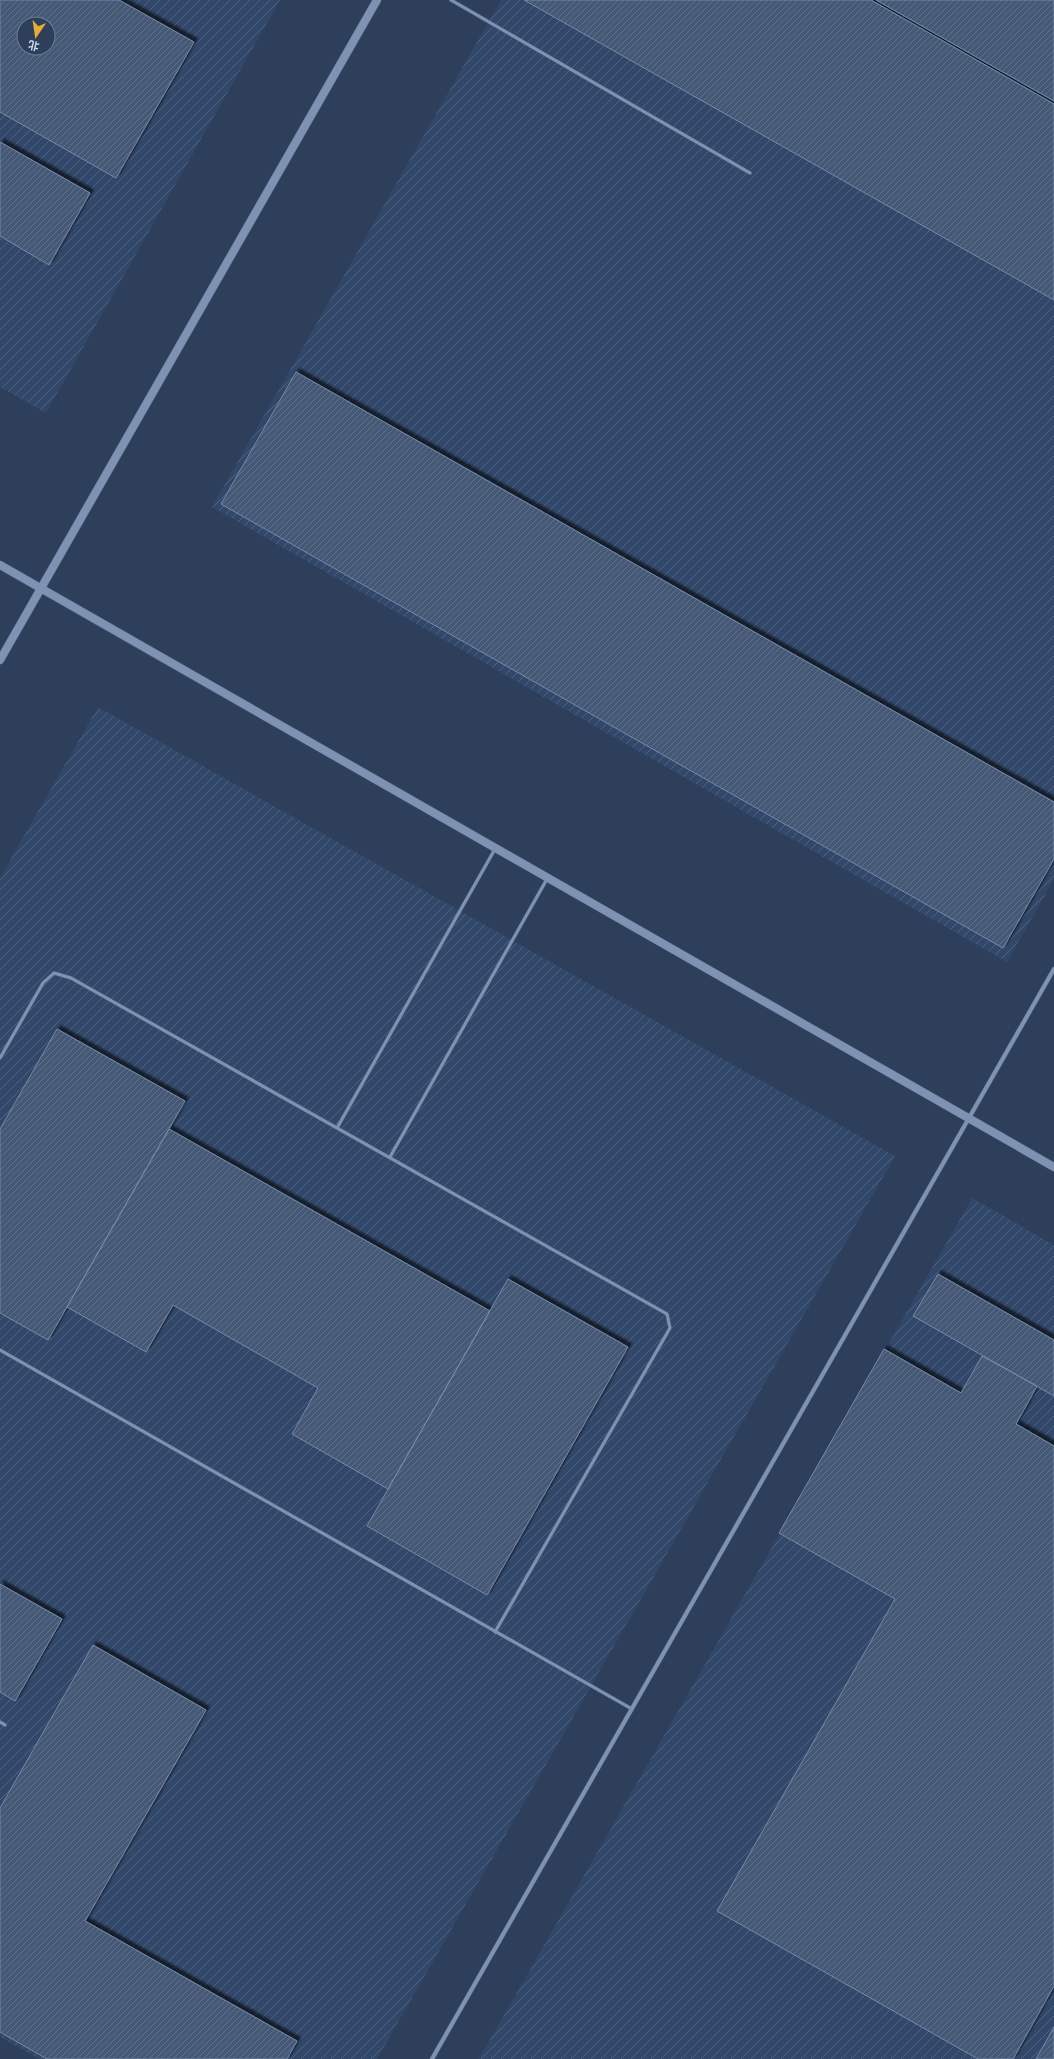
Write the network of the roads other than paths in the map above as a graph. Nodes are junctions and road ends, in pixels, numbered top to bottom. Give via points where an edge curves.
1 (377, 0) edge
2 (451, 0) edge
3 (750, 173) dead end
4 (0, 564) edge
5 (41, 588) junction
6 (0, 660) edge
7 (496, 848) junction
8 (548, 878) junction
9 (1054, 969) edge
10 (0, 1058) edge
11 (969, 1118) junction
12 (337, 1128) junction
13 (390, 1157) junction
14 (1054, 1166) edge
15 (0, 1350) edge
16 (495, 1632) junction
17 (632, 1709) junction
18 (0, 1722) edge
19 (5, 1725) dead end
20 (432, 2059) edge

1 - 5 street
2 - 3 lane
4 - 5 street
5 - 6 street
5 - 7 street
7 - 8 street
7 - 12 lane
8 - 11 street
8 - 13 lane
9 - 11 street
10 - 12 lane via 43,983 54,973 71,978
11 - 14 street
11 - 17 street
12 - 13 lane
13 - 16 lane via 667,1314 670,1328
15 - 16 lane
16 - 17 lane
17 - 20 street
18 - 19 lane

